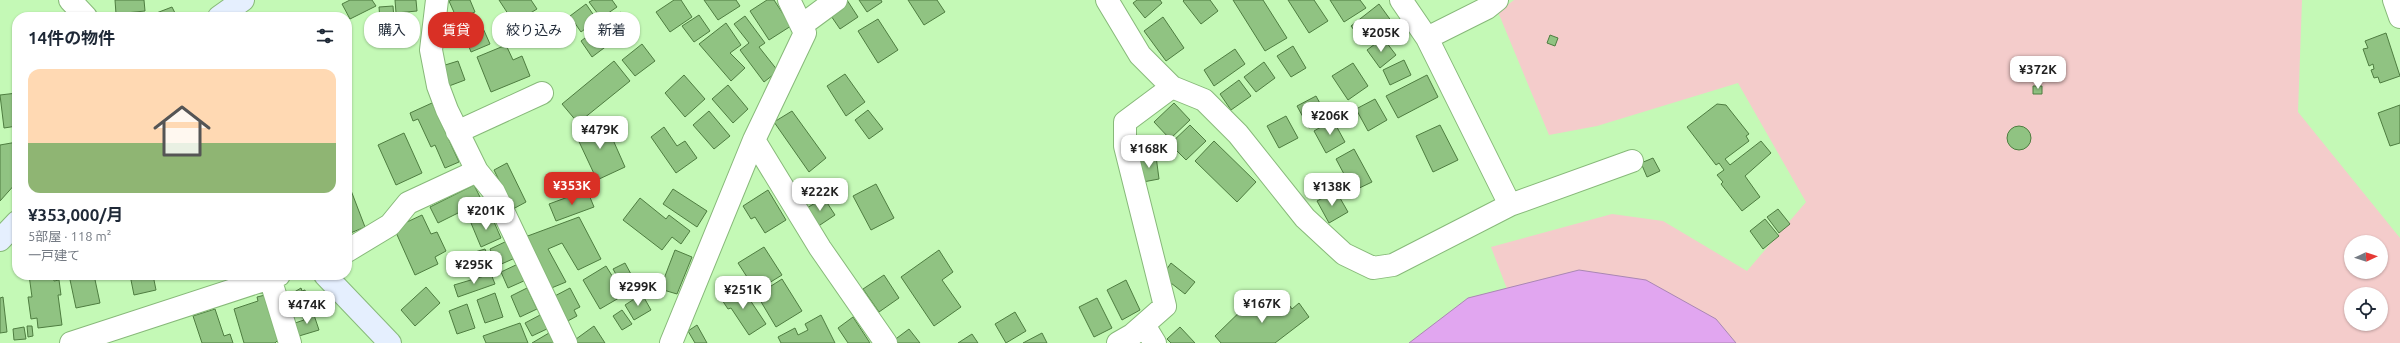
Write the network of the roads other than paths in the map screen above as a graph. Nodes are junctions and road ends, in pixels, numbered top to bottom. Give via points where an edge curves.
1 (70, 0) edge
2 (242, 0) edge
3 (437, 0) edge
4 (789, 0) edge
5 (836, 0) edge
6 (1107, 0) edge
7 (1401, 0) edge
8 (1497, 0) edge
9 (2394, 0) edge
10 (81, 12) edge
11 (226, 12) edge
12 (2400, 17) edge
13 (802, 25) junction
14 (1427, 38) junction
15 (1172, 87) junction
16 (542, 92) dead end
17 (457, 132) junction
18 (754, 140) junction
19 (1632, 161) dead end
20 (476, 171) junction
21 (1510, 205) junction
22 (12, 227) edge
23 (0, 240) edge
24 (352, 248) edge
25 (266, 280) edge
26 (276, 280) edge
27 (330, 280) edge
28 (1144, 325) junction
29 (71, 343) edge
30 (290, 343) edge
31 (390, 343) edge
32 (566, 343) edge
33 (671, 343) edge
34 (886, 343) edge
35 (1118, 343) edge
36 (1155, 343) edge

1 - 10 street
2 - 11 main road
3 - 17 street via 431,40 432,62 446,110
4 - 13 street
5 - 13 street
6 - 15 street via 1140,55
7 - 14 street
8 - 14 street via 1487,8
9 - 12 street
13 - 18 street via 805,33
14 - 21 street
15 - 21 street via 1204,100 1238,134 1305,218 1344,254 1373,268 1393,265
15 - 28 street via 1125,122 1124,146 1165,306
16 - 17 street
17 - 20 street
18 - 33 street
18 - 34 street via 820,248
19 - 21 street
20 - 24 street via 408,203 390,225
20 - 32 street via 494,192
22 - 23 main road
25 - 29 street
26 - 30 street
27 - 31 main road
28 - 35 street via 1132,336
28 - 36 street

